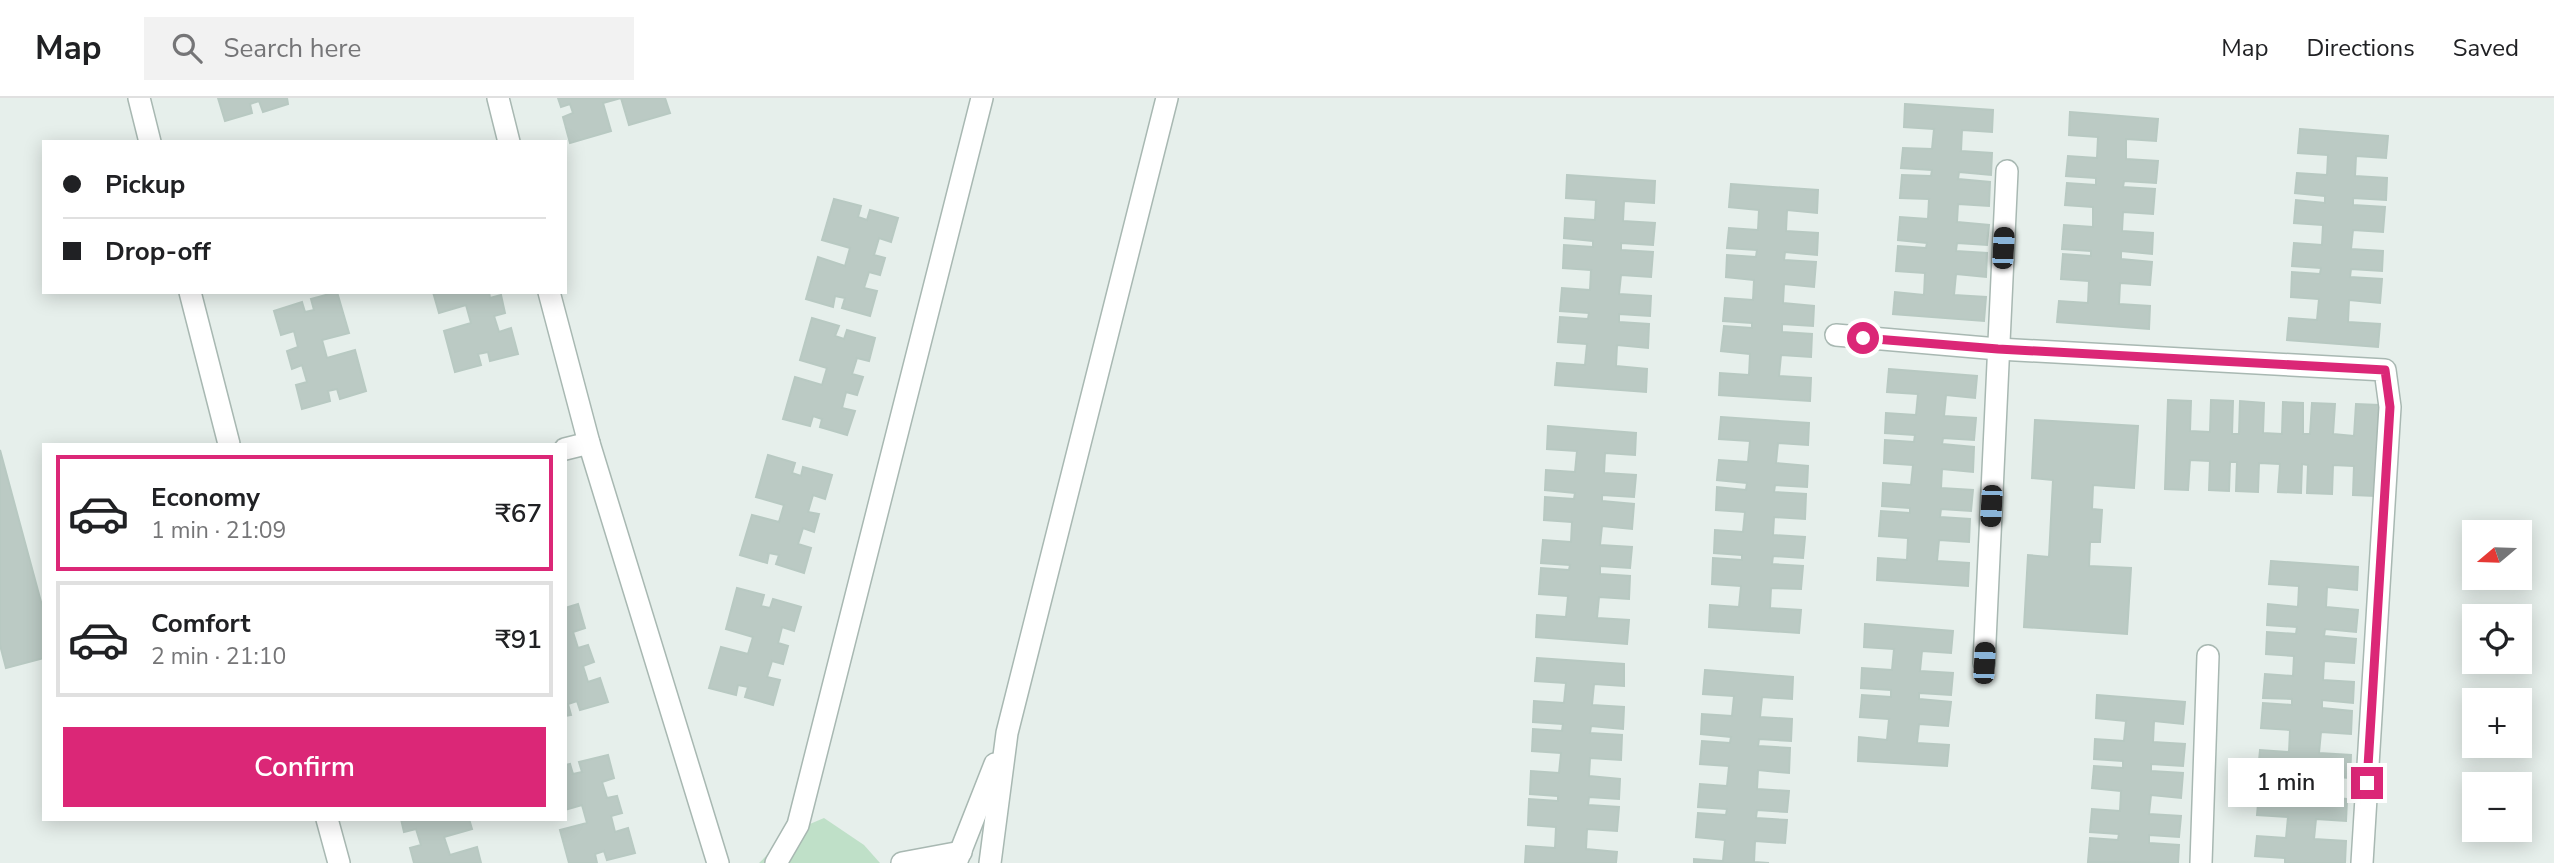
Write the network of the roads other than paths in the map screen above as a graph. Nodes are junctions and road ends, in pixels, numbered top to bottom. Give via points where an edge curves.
1 (139, 98) edge
2 (498, 98) edge
3 (982, 98) edge
4 (1167, 98) edge
5 (150, 140) edge
6 (508, 140) edge
7 (2007, 171) dead end
8 (191, 294) edge
9 (550, 294) edge
10 (1836, 335) dead end
11 (1998, 349) junction
12 (229, 443) edge
13 (589, 443) junction
14 (567, 448) edge
15 (2208, 656) dead end
16 (1984, 663) dead end
17 (1007, 733) junction
18 (328, 821) edge
19 (959, 857) edge
20 (339, 863) edge
21 (718, 863) edge
22 (776, 863) edge
23 (902, 863) edge
24 (990, 863) edge
25 (2201, 863) edge
26 (2361, 863) edge

1 - 5 street
2 - 6 street
3 - 22 street via 798,825
4 - 17 street
7 - 11 street
8 - 12 street
9 - 13 street
10 - 11 street
11 - 16 street
11 - 26 street via 2385,370 2390,407
13 - 14 street
13 - 21 street
15 - 25 street
17 - 19 street
17 - 24 street
18 - 20 street
19 - 23 street

